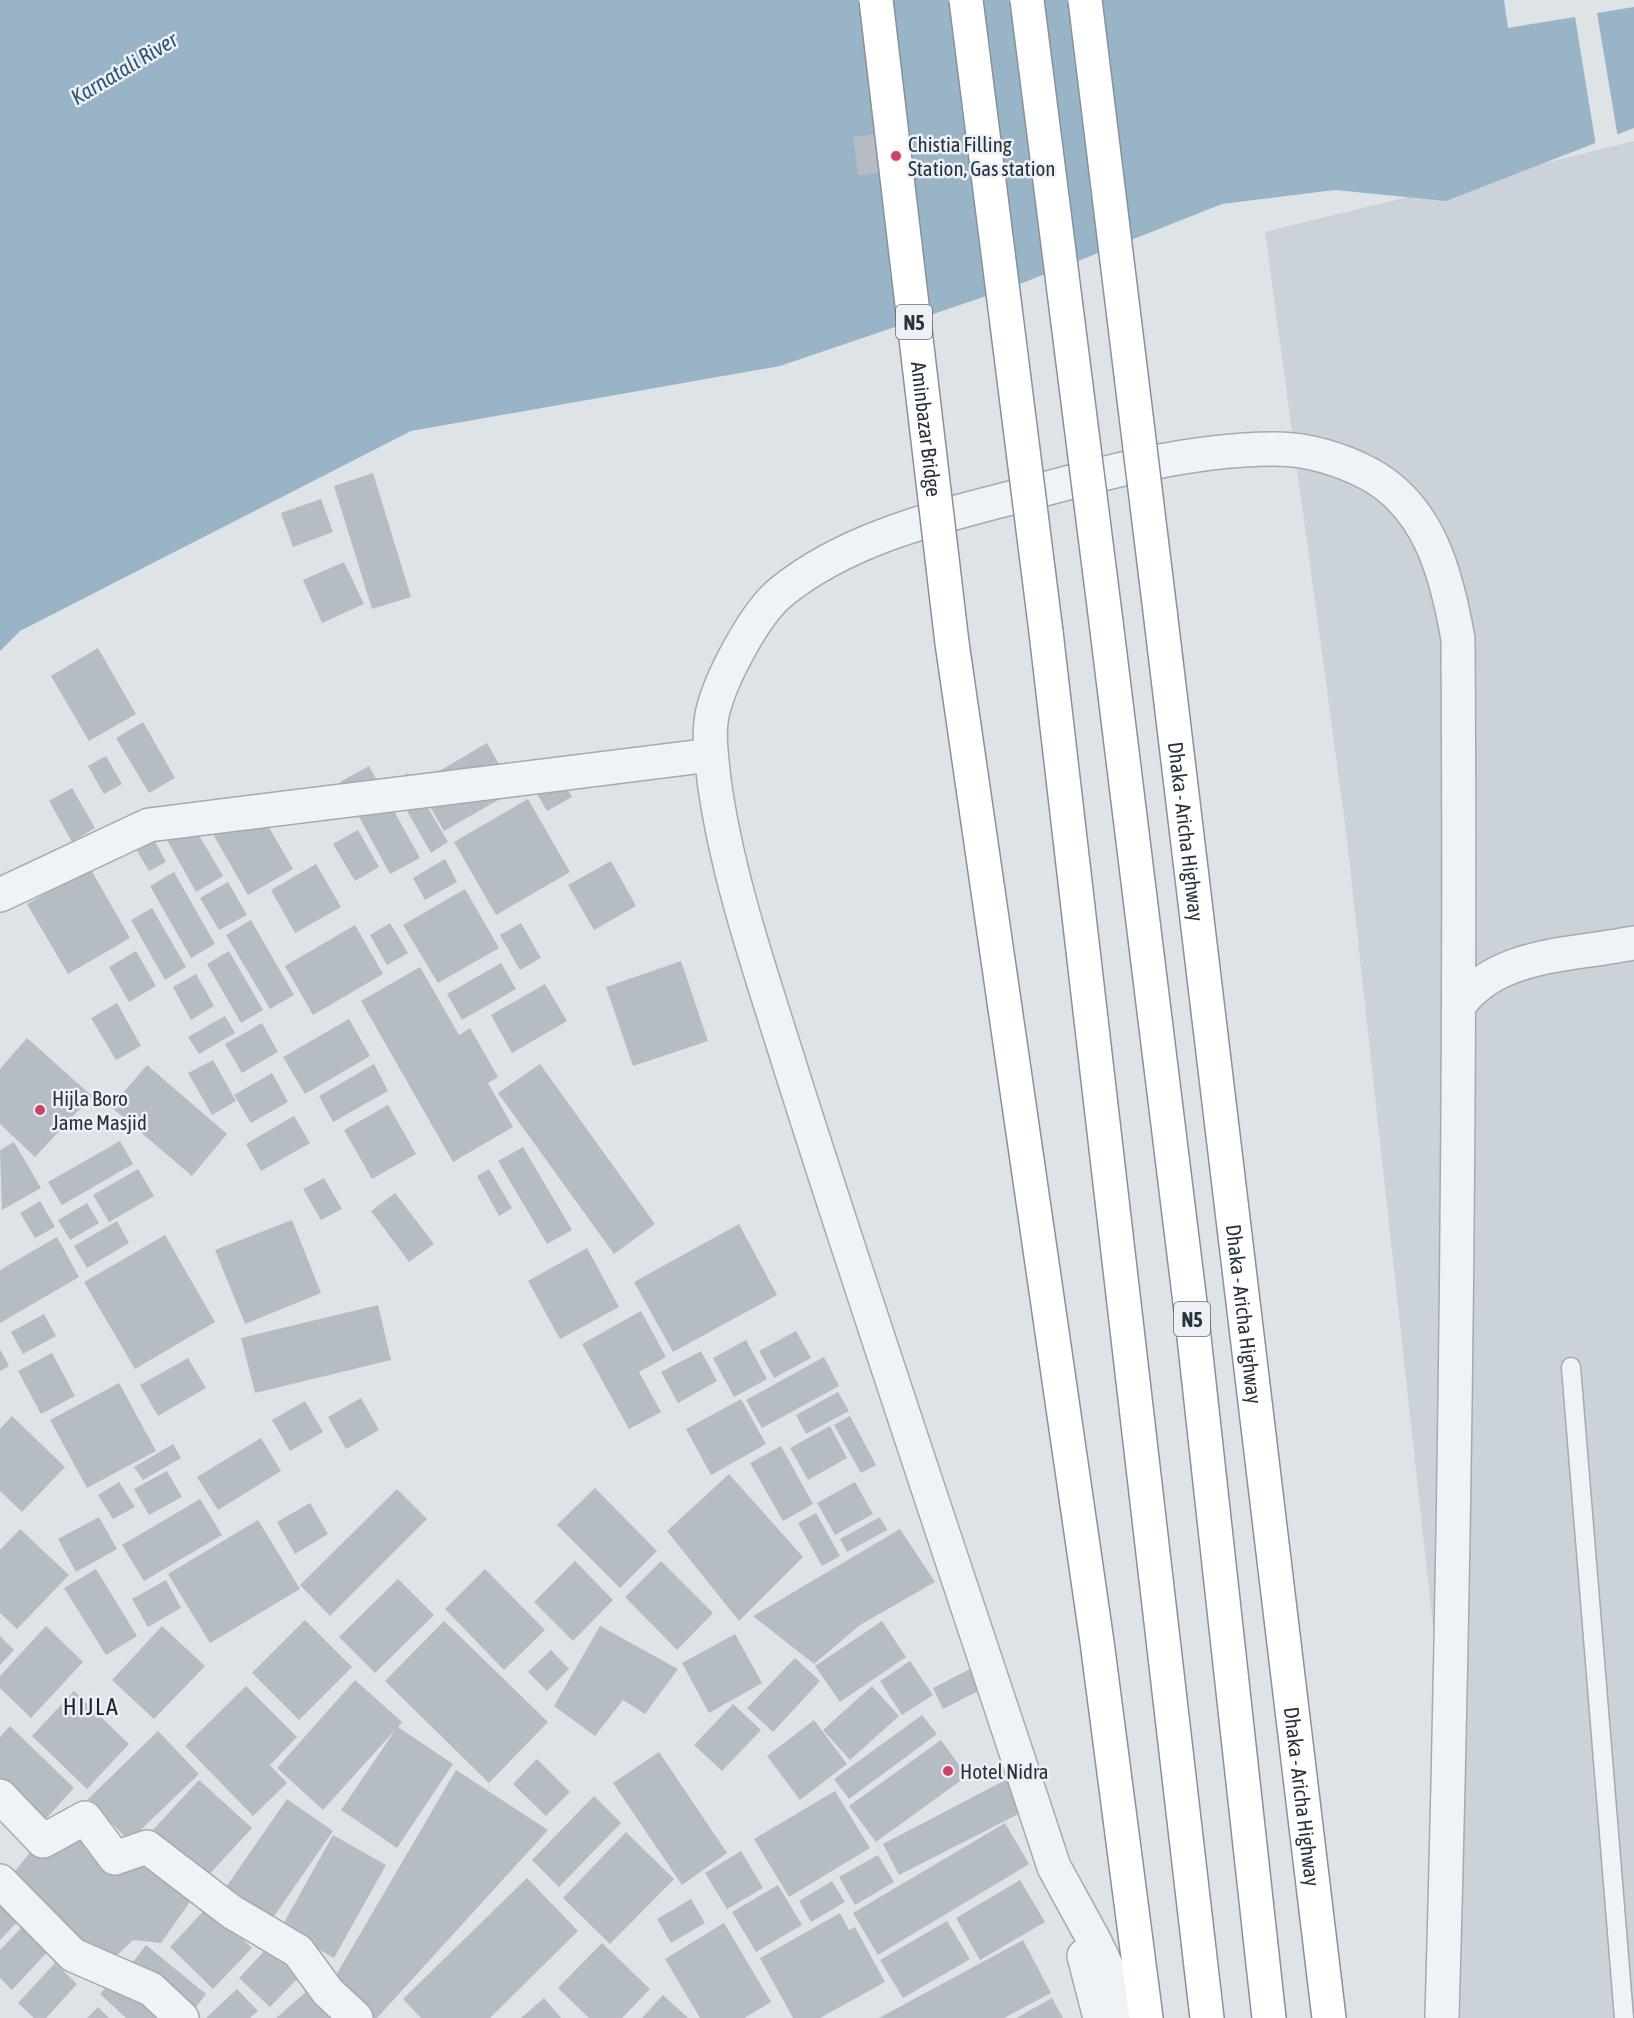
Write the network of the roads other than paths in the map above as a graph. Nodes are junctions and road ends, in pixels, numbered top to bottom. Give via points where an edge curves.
1 (876, 0) edge
2 (966, 0) edge
3 (1027, 0) edge
4 (1085, 0) edge
5 (711, 755) junction
6 (0, 895) edge
7 (1634, 943) edge
8 (1460, 1004) junction
9 (1571, 1367) dead end
10 (0, 1796) edge
11 (1054, 1867) junction
12 (0, 1881) edge
13 (182, 2018) edge
14 (356, 2018) edge
15 (1100, 2018) edge
16 (1131, 2018) edge
17 (1146, 2018) edge
18 (1207, 2018) edge
19 (1269, 2018) edge
20 (1329, 2018) edge
21 (1442, 2018) edge
22 (1624, 2018) edge

1 - 17 highway, Aminbazar Bridge / N5, bridge via 951,643 1095,1630
2 - 18 highway, bridge via 1046,632
3 - 19 highway, N5, bridge via 1191,1307
4 - 20 highway, Dhaka - Aricha Highway, bridge
5 - 6 street via 149,825
5 - 8 street via 712,715 750,630 778,595 827,562 882,537 981,506 1129,468 1223,452 1281,448 1329,457 1373,476 1410,506 1432,542 1449,587 1458,639
5 - 11 street via 718,812 746,925 830,1193
7 - 8 street via 1517,964 1481,981
8 - 21 street
9 - 22 lane
10 - 14 street via 43,1840 85,1818 115,1858 147,1847 232,1912 298,1951 328,1992
11 - 15 street via 1091,1976
11 - 16 street
12 - 13 street via 73,1956 151,1989

